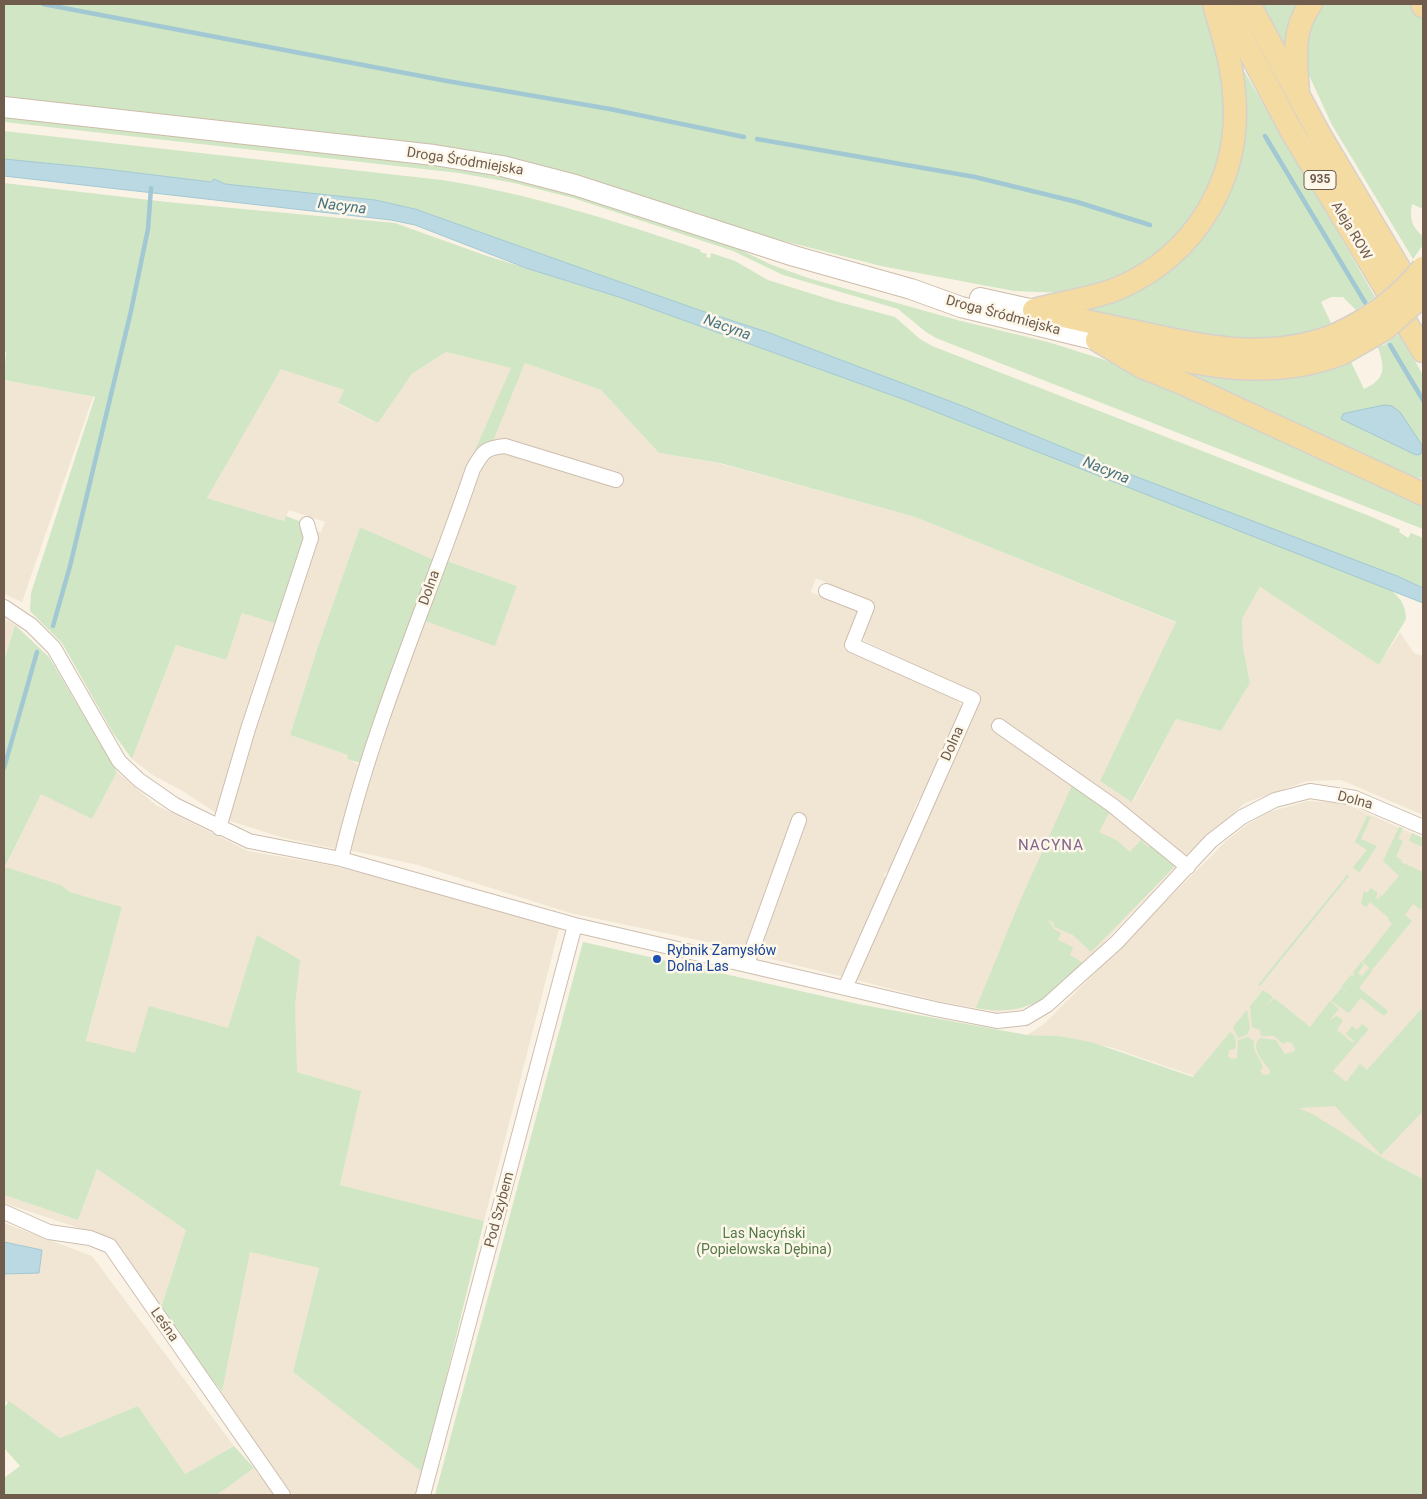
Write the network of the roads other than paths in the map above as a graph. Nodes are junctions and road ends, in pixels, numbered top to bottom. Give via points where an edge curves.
1 (1214, 4) edge
2 (1224, 4) edge
3 (1249, 4) edge
4 (1311, 4) edge
5 (1298, 98) junction
6 (4, 107) edge
7 (1423, 268) edge
8 (911, 289) junction
9 (1423, 296) edge
10 (1423, 308) edge
11 (1034, 310) junction
12 (1096, 340) junction
13 (1338, 344) junction
14 (1423, 351) edge
15 (616, 480) dead end
16 (1423, 494) edge
17 (306, 524) dead end
18 (826, 591) dead end
19 (4, 608) edge
20 (999, 726) dead end
21 (798, 820) dead end
22 (1423, 827) edge
23 (219, 828) junction
24 (341, 859) junction
25 (1188, 867) junction
26 (576, 925) junction
27 (747, 964) junction
28 (846, 988) junction
29 (4, 1212) edge
30 (283, 1495) edge
31 (423, 1495) edge

1 - 11 main road via 1230,63 1236,121 1233,147 1218,195 1188,240 1168,259 1135,280 1101,293
2 - 14 main road, Aleja ROW / 935 via 1291,130
3 - 5 main road, Aleja ROW / 935
4 - 5 main road via 1301,19 1296,37
5 - 10 main road, Aleja ROW / 935
6 - 8 main road, Droga Śródmiejska via 487,164 575,185 794,256
7 - 13 main road, bridge via 1385,307 1356,325
8 - 11 main road, Droga Śródmiejska via 964,295
8 - 12 main road, Droga Śródmiejska via 961,307
9 - 13 main road, bridge via 1385,329
11 - 13 main road via 1232,350 1280,350
12 - 13 main road via 1231,369 1300,366
12 - 16 main road via 1142,367 1182,382
15 - 24 street, Dolna via 505,446 490,447 484,452 473,469 396,681
17 - 23 street via 311,538 250,721
18 - 28 street, Dolna via 866,607 852,645 973,699
19 - 23 street, Dolna via 31,625 54,648 119,761 139,780 176,805
20 - 25 street via 1112,805
21 - 27 street
22 - 25 street, Dolna via 1355,798 1310,791 1276,800 1242,817 1211,841
23 - 24 street, Dolna via 249,841
24 - 26 street, Dolna
25 - 28 street, Dolna via 1103,955 1048,1006 1025,1018 997,1021
26 - 27 street, Dolna
26 - 31 street, Pod Szybem
27 - 28 street, Dolna
29 - 30 street, Leśna via 49,1232 90,1238 110,1246

